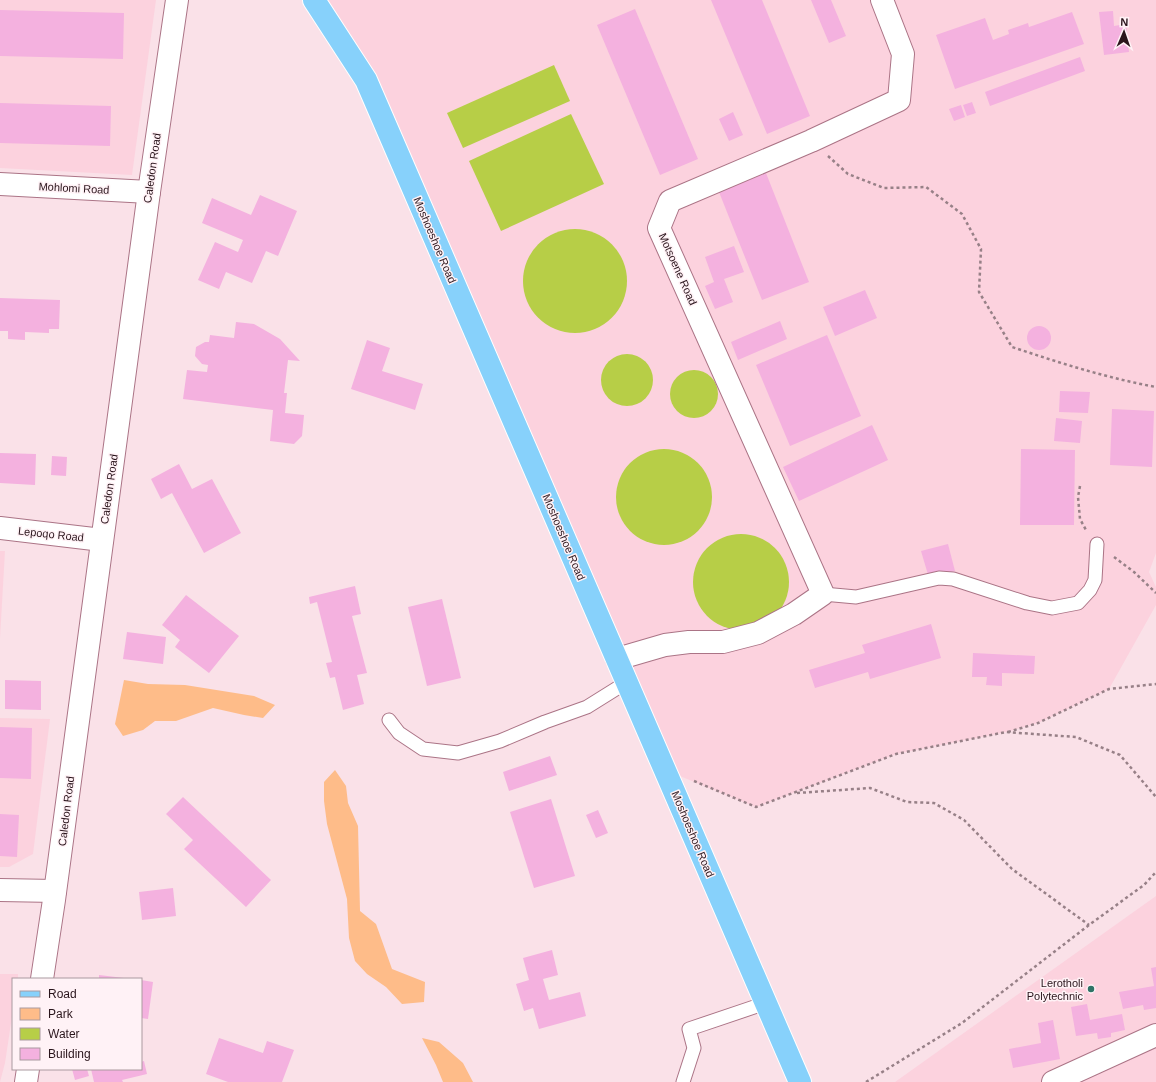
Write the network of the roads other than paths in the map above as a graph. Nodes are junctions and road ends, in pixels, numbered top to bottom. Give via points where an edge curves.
1 (177, 0) edge
2 (314, 0) edge
3 (882, 0) edge
4 (0, 184) edge
5 (149, 192) junction
6 (0, 528) edge
7 (102, 540) junction
8 (1097, 544) dead end
9 (823, 594) junction
10 (617, 659) junction
11 (627, 682) junction
12 (389, 720) dead end
13 (0, 890) edge
14 (55, 891) junction
15 (42, 978) edge
16 (766, 1003) junction
17 (1156, 1035) edge
18 (28, 1070) edge
19 (26, 1082) edge
20 (683, 1082) edge
21 (800, 1082) edge
22 (1053, 1082) edge

1 - 5 street, Caledon Road
2 - 10 main road, Moshoeshoe Road via 366,80
3 - 9 street, Motsoene Road via 903,54 899,100 811,141 670,201 659,228
4 - 5 street, Mohlomi Road
5 - 7 street, Caledon Road
6 - 7 street, Lepoqo Road
7 - 14 street, Caledon Road
8 - 9 lane via 1095,580 1090,590 1078,603 1052,608 1027,603 953,579 939,578 856,597
9 - 10 street via 794,614 758,633 722,642 665,645
10 - 11 main road, Moshoeshoe Road
11 - 12 lane via 587,706 500,742 458,753 423,749 399,733
11 - 16 main road, Moshoeshoe Road
13 - 14 street
14 - 15 street, Caledon Road
16 - 20 lane via 689,1030 694,1048
16 - 21 main road, Moshoeshoe Road
17 - 22 street
18 - 19 street

